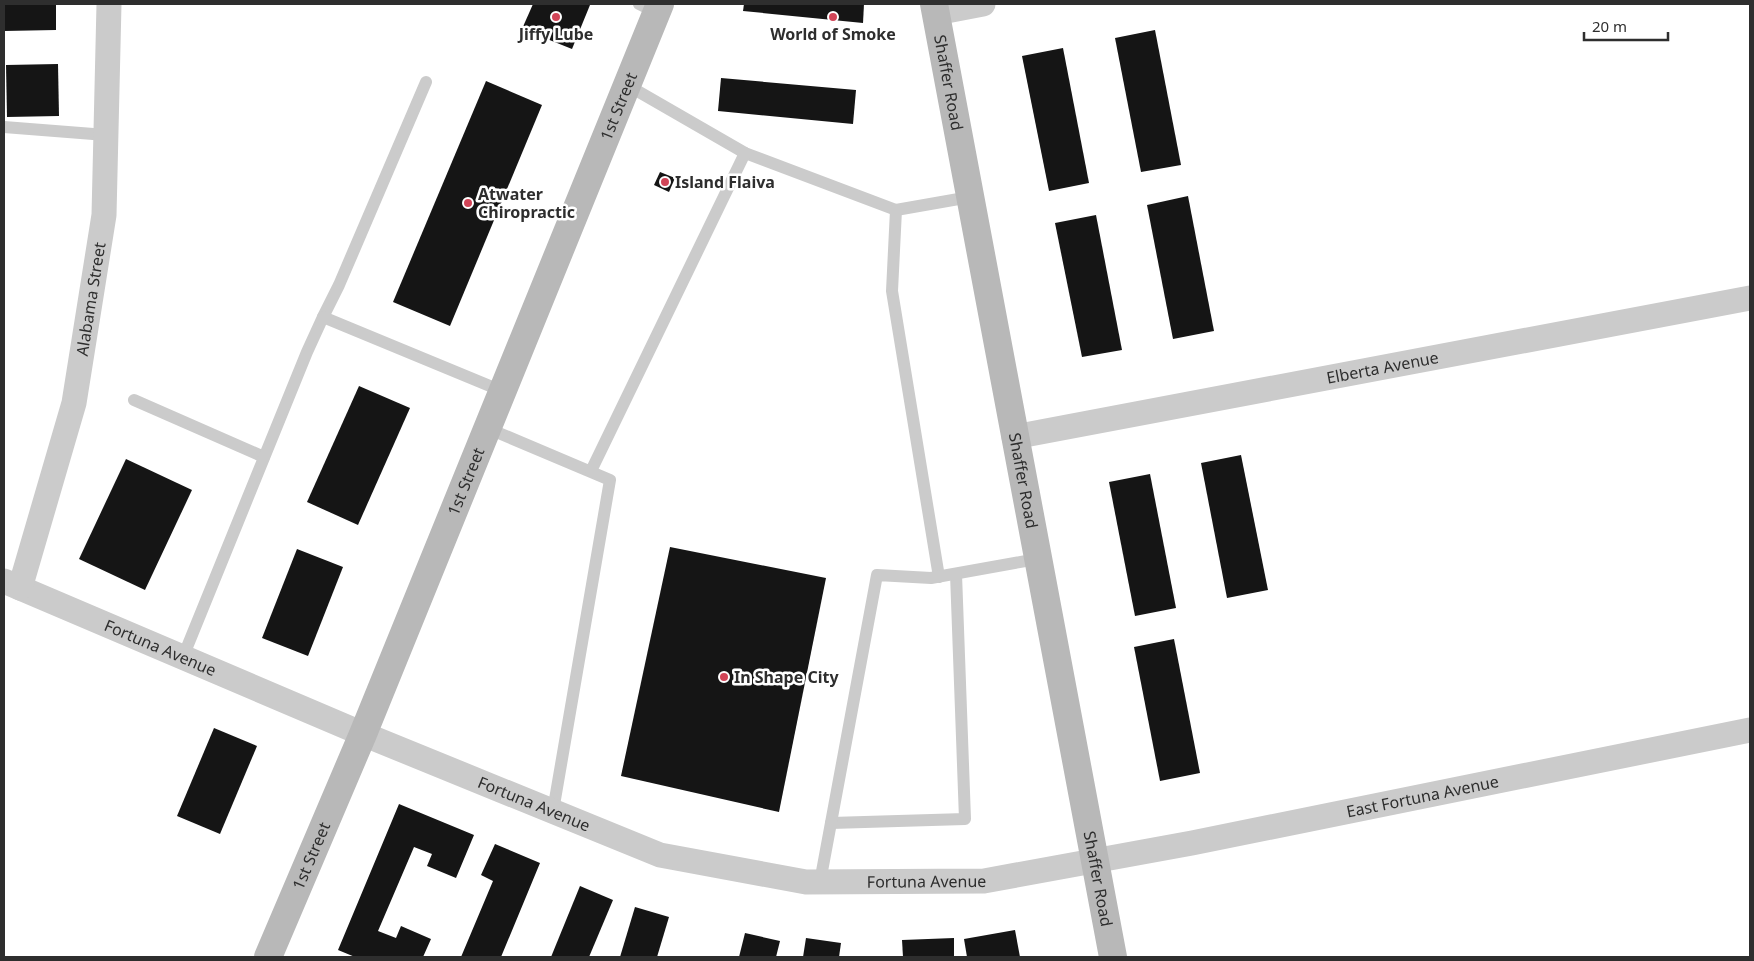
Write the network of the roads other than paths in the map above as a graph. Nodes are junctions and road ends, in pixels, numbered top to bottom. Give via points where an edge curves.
1 (109, 4) edge
2 (983, 4) edge
3 (652, 7) edge
4 (935, 8) edge
5 (426, 82) dead end
6 (627, 84) junction
7 (4, 127) edge
8 (106, 135) junction
9 (745, 153) junction
10 (970, 197) junction
11 (896, 210) junction
12 (1750, 298) edge
13 (323, 316) junction
14 (502, 391) junction
15 (134, 400) dead end
16 (487, 428) junction
17 (1014, 437) junction
18 (264, 457) junction
19 (591, 471) junction
20 (1038, 559) junction
21 (956, 574) junction
22 (939, 577) junction
23 (12, 584) edge
24 (183, 657) junction
25 (1750, 730) edge
26 (363, 734) junction
27 (554, 811) junction
28 (831, 823) junction
29 (1094, 861) junction
30 (820, 882) junction
31 (268, 957) edge
32 (1112, 957) edge

1 - 8 street, Alabama Street
2 - 4 street
3 - 6 street, 1st Street
4 - 10 street, Shaffer Road
5 - 13 lane via 339,286
6 - 9 lane
6 - 14 street, 1st Street
7 - 8 lane
8 - 23 street, Alabama Street via 104,215 74,403
9 - 11 lane
9 - 19 lane
10 - 11 lane
10 - 17 street, Shaffer Road
11 - 22 lane via 892,291
12 - 17 street, Elberta Avenue
13 - 14 lane
13 - 18 lane
14 - 16 street, 1st Street
15 - 18 lane
16 - 19 lane
16 - 26 street, 1st Street
17 - 20 street, Shaffer Road
18 - 24 lane
19 - 27 lane via 610,480
20 - 21 lane
20 - 29 street, Shaffer Road
21 - 22 lane
21 - 28 lane via 965,819
22 - 28 lane via 877,575
23 - 24 street, Fortuna Avenue
24 - 26 street, Fortuna Avenue
25 - 29 street, East Fortuna Avenue
26 - 27 street, Fortuna Avenue
26 - 31 street, 1st Street
27 - 30 street, Fortuna Avenue via 660,855
28 - 30 lane
29 - 30 street, Fortuna Avenue via 984,881
29 - 32 street, Shaffer Road

